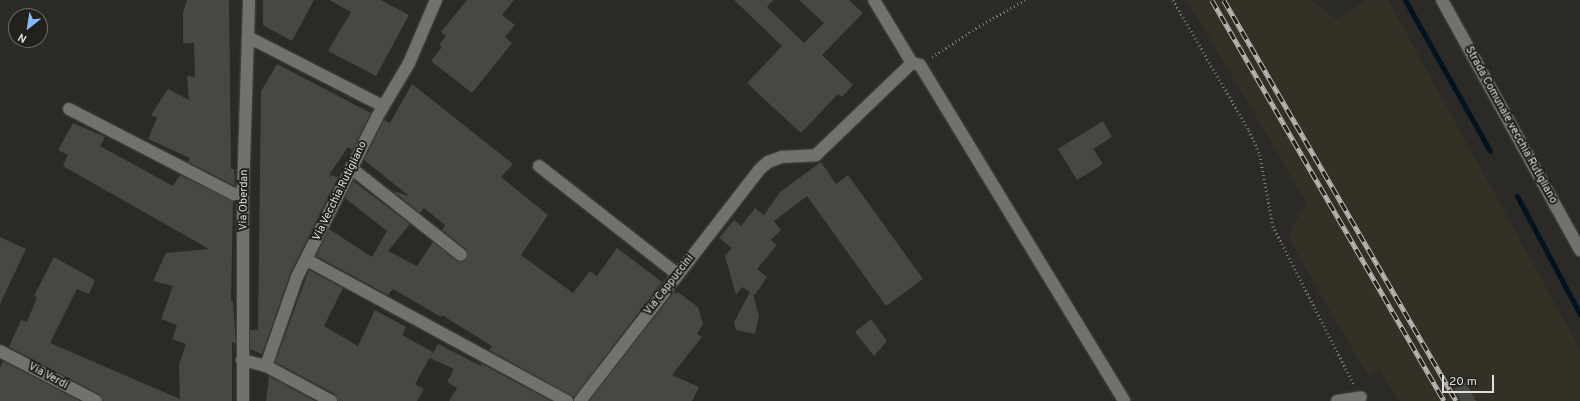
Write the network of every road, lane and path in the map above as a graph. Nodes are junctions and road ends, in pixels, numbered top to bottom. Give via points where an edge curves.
1 (248, 0) edge
2 (874, 0) edge
3 (1025, 0) edge
4 (1173, 0) edge
5 (1442, 0) edge
6 (432, 1) edge
7 (248, 37) junction
8 (916, 64) junction
9 (382, 106) junction
10 (69, 109) dead end
11 (539, 166) dead end
12 (351, 168) junction
13 (243, 193) junction
14 (1580, 250) edge
15 (461, 255) dead end
16 (307, 260) junction
17 (677, 274) junction
18 (0, 351) edge
19 (242, 360) junction
20 (266, 366) junction
21 (1358, 393) joint
22 (96, 401) edge
23 (243, 401) edge
24 (331, 401) edge
25 (567, 401) edge
26 (580, 401) edge
27 (1124, 401) edge
28 (1337, 401) edge

1 - 7 street, Via Oberdan
2 - 8 street
3 - 8 path
4 - 21 path via 1249,130 1260,155 1273,226
5 - 14 street, Strada Comunale vecchia Rutigliano
6 - 9 street, Via Vecchia Rutigliano via 409,63
7 - 9 street
7 - 13 street, Via Oberdan
8 - 17 street, Via Cappuccini via 816,155 782,157 768,162
8 - 27 street
9 - 12 street, Via Vecchia Rutigliano
10 - 13 street via 234,194
11 - 17 street
12 - 15 street
12 - 16 street, Via Vecchia Rutigliano via 322,224
13 - 19 street, Via Oberdan
16 - 20 street, Via Vecchia Rutigliano via 297,277
16 - 25 street
17 - 26 street, Via Cappuccini
18 - 22 street, Via Verdi
19 - 20 street
19 - 23 street, Via Oberdan
20 - 24 street
21 - 28 street

